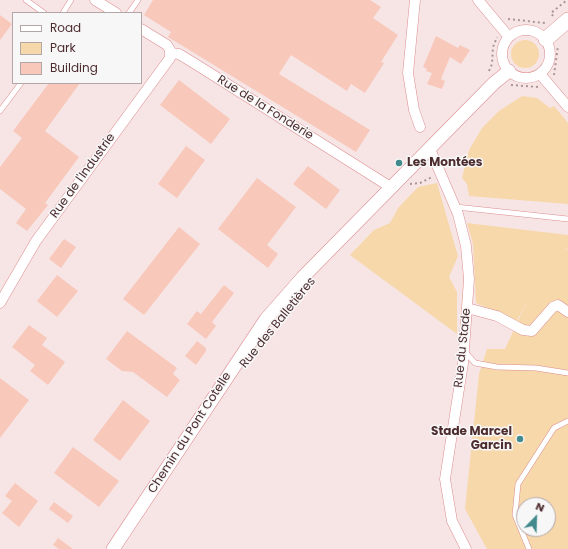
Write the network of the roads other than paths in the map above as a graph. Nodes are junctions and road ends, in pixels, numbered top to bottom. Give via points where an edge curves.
1 (26, 0) edge
2 (71, 0) edge
3 (94, 0) edge
4 (138, 0) edge
5 (415, 0) edge
6 (478, 0) edge
7 (43, 12) edge
8 (64, 12) edge
9 (114, 12) edge
10 (130, 12) edge
11 (561, 19) edge
12 (142, 30) edge
13 (509, 37) junction
14 (553, 40) junction
15 (170, 53) junction
16 (509, 71) junction
17 (540, 74) junction
18 (20, 84) edge
19 (568, 107) edge
20 (0, 111) edge
21 (420, 127) dead end
22 (432, 146) junction
23 (392, 188) junction
24 (456, 207) junction
25 (568, 219) edge
26 (0, 303) edge
27 (467, 308) junction
28 (568, 312) edge
29 (464, 351) junction
30 (568, 373) edge
31 (568, 421) edge
32 (112, 549) edge
33 (466, 549) edge
34 (529, 549) edge

1 - 7 lane
2 - 8 lane
3 - 9 street
4 - 10 lane
5 - 21 street via 408,73 414,110
6 - 13 street
11 - 14 main road
12 - 15 street, Rue de la Fonderie via 166,45
13 - 14 street via 520,30 528,29
13 - 16 street via 502,52 504,64
14 - 17 street via 550,60
15 - 23 street, Rue de la Fonderie via 179,54
15 - 26 street, Rue de l'Industrie via 170,58 36,241
16 - 17 street via 524,78
16 - 22 street
17 - 19 street
18 - 20 lane
22 - 23 street, Chemin du Pont Cotelle
22 - 24 street, Rue du Stade
23 - 32 street, Chemin du Pont Cotelle via 302,278 266,319
24 - 25 lane
24 - 27 street, Rue du Stade via 466,246 469,278
27 - 28 street via 497,316 523,330 532,331 553,307 558,305
27 - 29 street, Rue du Stade
29 - 30 lane via 475,362 497,367 536,368
29 - 33 street, Rue du Stade via 445,479 452,521
31 - 34 lane via 554,428 518,484 515,515

